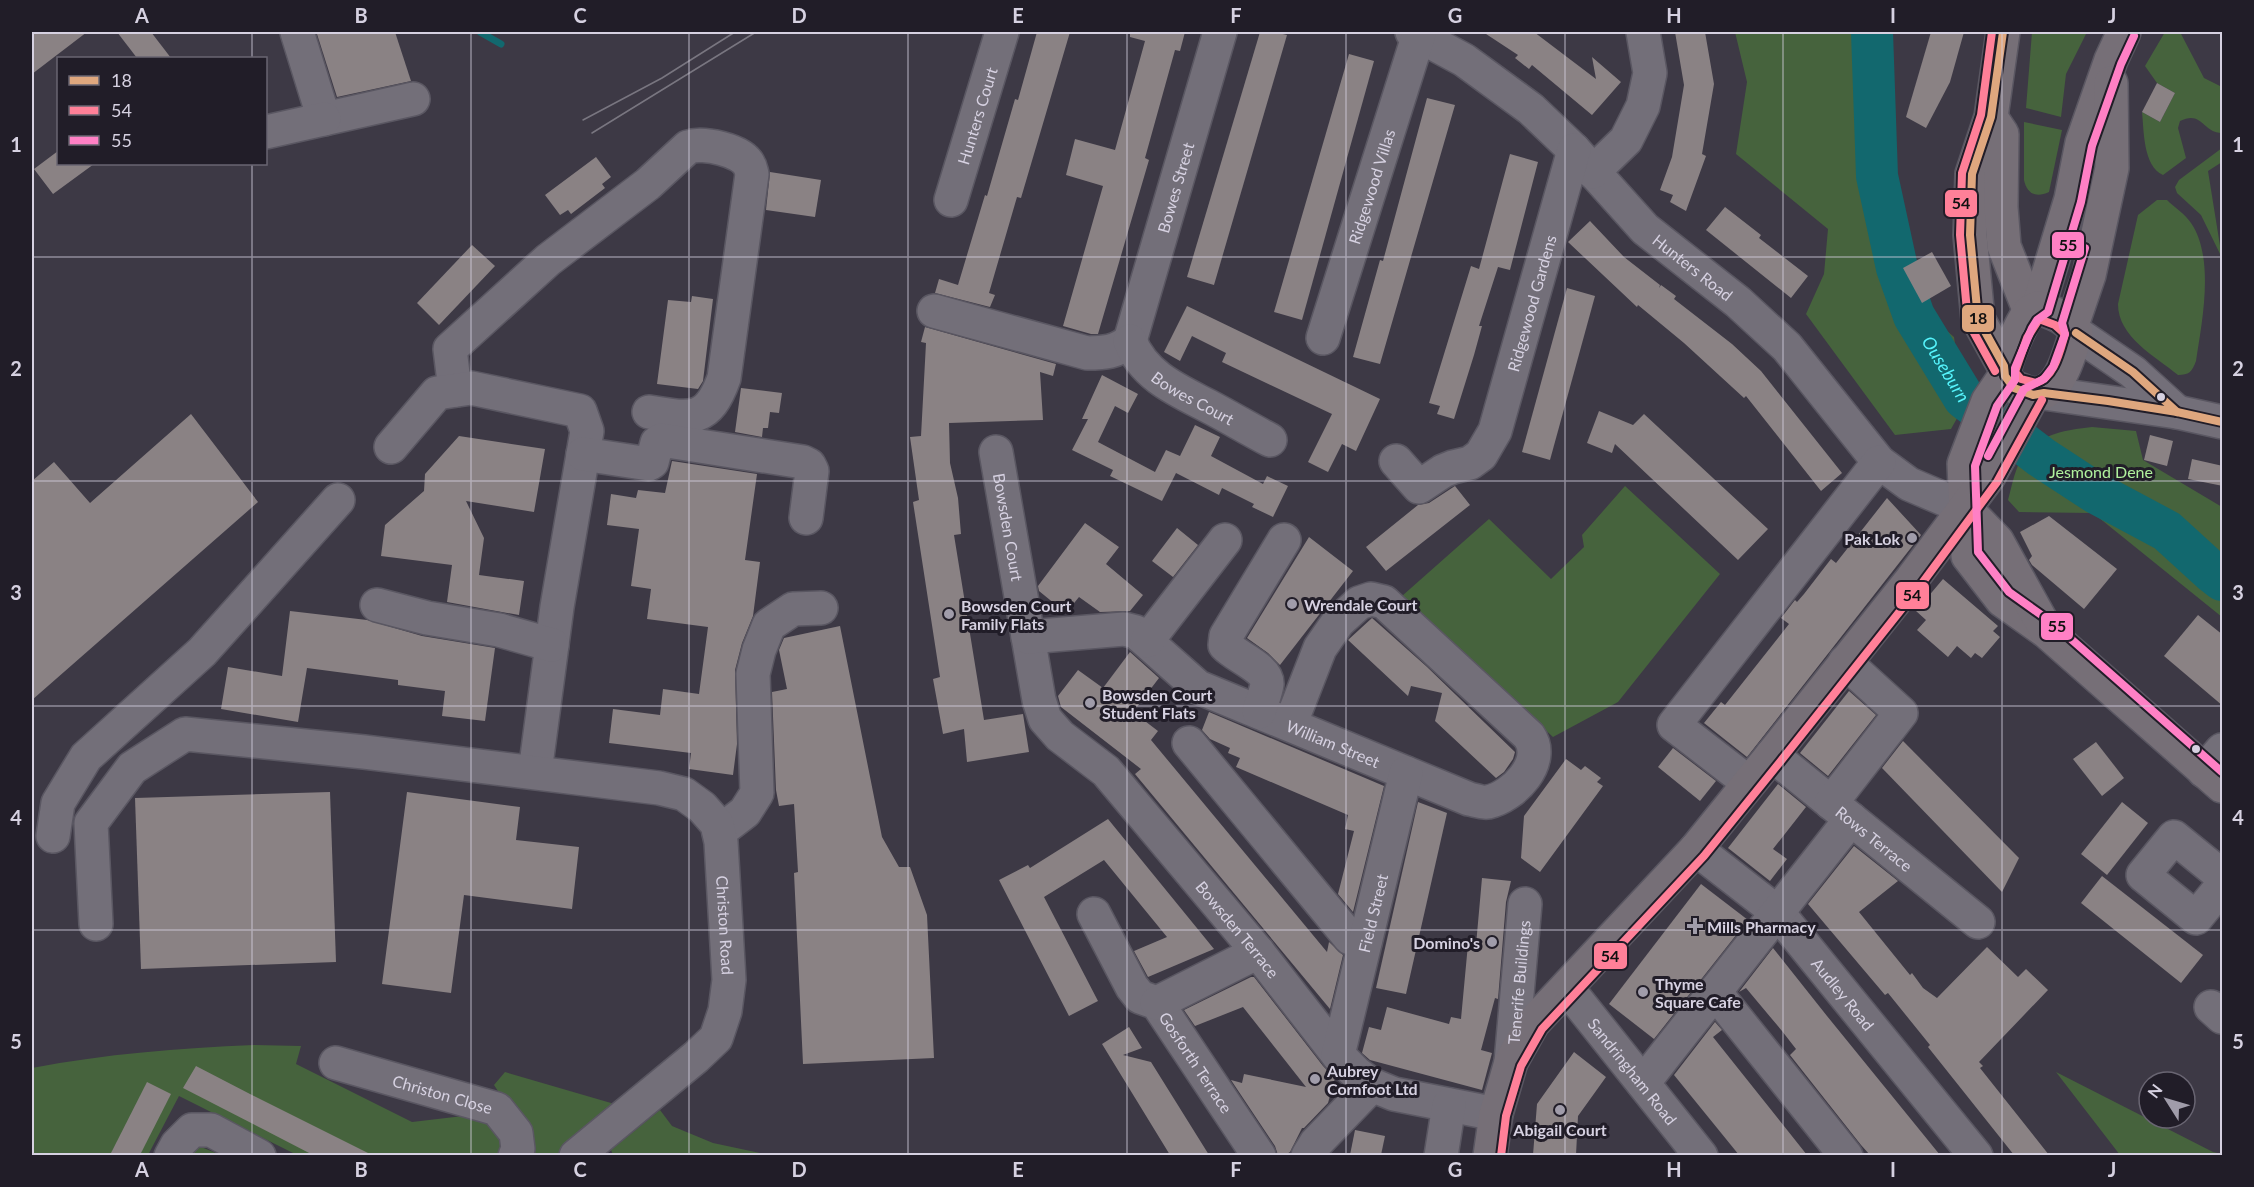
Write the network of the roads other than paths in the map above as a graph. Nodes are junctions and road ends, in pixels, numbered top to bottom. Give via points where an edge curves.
1 (297, 32) edge
2 (1002, 32) edge
3 (1220, 32) edge
4 (1643, 32) edge
5 (2003, 32) edge
6 (1416, 33) edge
7 (2117, 46) edge
8 (413, 99) dead end
9 (1991, 117) junction
10 (324, 119) junction
11 (267, 132) edge
12 (1583, 161) junction
13 (951, 200) dead end
14 (2002, 226) junction
15 (2056, 248) junction
16 (2034, 310) junction
17 (934, 311) dead end
18 (2074, 329) junction
19 (1323, 338) dead end
20 (1130, 341) junction
21 (1999, 381) junction
22 (455, 390) junction
23 (2032, 403) junction
24 (650, 412) dead end
25 (2177, 412) junction
26 (2223, 422) edge
27 (1270, 440) dead end
28 (585, 443) junction
29 (391, 447) dead end
30 (996, 452) dead end
31 (1396, 460) dead end
32 (1879, 462) junction
33 (338, 500) dead end
34 (1965, 508) junction
35 (806, 518) dead end
36 (1225, 540) dead end
37 (1284, 540) dead end
38 (377, 605) dead end
39 (821, 608) dead end
40 (1028, 637) junction
41 (1147, 641) junction
42 (552, 645) junction
43 (1845, 662) junction
44 (1259, 712) junction
45 (1290, 725) junction
46 (1189, 743) dead end
47 (1772, 755) junction
48 (2216, 769) edge
49 (1106, 771) joint
50 (535, 772) junction
51 (1406, 773) junction
52 (1749, 783) junction
53 (1841, 811) junction
54 (719, 832) junction
55 (91, 839) junction
56 (1696, 849) junction
57 (1525, 904) dead end
58 (1777, 912) junction
59 (1094, 914) dead end
60 (1978, 922) dead end
61 (96, 924) dead end
62 (1365, 942) junction
63 (1258, 952) junction
64 (1567, 988) junction
65 (1715, 992) junction
66 (1157, 1003) junction
67 (1338, 1055) junction
68 (1511, 1062) junction
69 (336, 1064) dead end
70 (1643, 1083) junction
71 (1372, 1085) junction
72 (1449, 1105) junction
73 (1496, 1114) junction
74 (1318, 1143) edge
75 (171, 1155) edge
76 (259, 1155) edge
77 (515, 1155) edge
78 (576, 1155) edge
79 (1259, 1155) edge
80 (1441, 1155) edge
81 (1490, 1155) edge
82 (1699, 1155) edge
83 (1846, 1155) edge
84 (1976, 1155) edge

1 - 10 street
2 - 13 street, Hunters Court
3 - 20 street, Bowes Street
4 - 12 street via 1650,73 1643,106 1626,140
5 - 9 main road
6 - 12 street, Hunters Road via 1464,60 1531,109
6 - 19 street, Ridgewood Villas
7 - 15 main road via 2082,143
7 - 18 main road via 2112,168 2090,275
8 - 10 street
9 - 14 main road via 2002,134
9 - 21 main road via 1972,174 1970,235 1978,319
10 - 11 street
12 - 31 street, Ridgewood Gardens via 1495,431 1481,455 1470,464 1443,471 1419,488
12 - 32 street, Hunters Road via 1644,229 1738,302 1786,347
14 - 15 main road via 2038,249
14 - 16 main road via 2004,246
15 - 16 main road
16 - 18 main road via 2052,312
16 - 21 main road
17 - 20 street via 1087,353 1107,353
18 - 23 main road via 2064,369 2056,382
18 - 25 street via 2133,372
20 - 27 street, Bowes Court via 1148,369 1167,384
21 - 23 main road
21 - 34 main road via 1964,464
22 - 24 street via 450,349 548,260 648,184 688,147 717,147 738,155 749,164 752,174 724,378 708,409 694,416
22 - 28 street via 471,388 580,411
22 - 29 street via 437,393
23 - 25 street
23 - 34 main road via 1989,476
25 - 26 street
28 - 35 street via 649,464 661,440 803,462 812,471
28 - 42 street
30 - 40 street, Bowsden Court
32 - 34 street, Hunters Road via 1909,484
32 - 52 street via 1674,725
33 - 55 street via 202,652 86,757 57,804 48,835
34 - 43 main road
34 - 48 main road via 1997,541 2047,632
36 - 41 street
37 - 44 street via 1226,636 1225,645 1231,652 1266,676
38 - 42 street
39 - 54 street via 793,609 769,625 753,674 757,793 745,812
40 - 41 street via 1124,628
40 - 49 street, Bowsden Court via 1045,719 1060,736
41 - 44 street, William Street via 1198,687
42 - 50 street
43 - 47 main road
43 - 53 street via 1901,712
44 - 45 street, William Street
45 - 51 street, William Street
45 - 51 street, William Street via 1320,648 1338,622 1359,603 1371,599 1383,602 1534,743 1535,756 1528,773 1509,792 1486,803
46 - 62 street via 1350,938
47 - 52 main road
47 - 53 street, Rows Terrace
49 - 63 street, Bowsden Terrace
50 - 54 street, Christon Road via 684,794 702,807
50 - 55 street, Christon Road via 185,734 132,768 91,823
51 - 62 street, Field Street
52 - 56 main road
53 - 58 street
53 - 60 street, Rows Terrace
54 - 78 street, Christon Road via 729,980 716,1038
55 - 61 street
56 - 58 street, Audley Road
56 - 64 main road
57 - 68 street, Tenerife Buildings
58 - 65 street
58 - 84 street, Audley Road
59 - 66 street, Gosforth Terrace via 1132,987 1140,997
62 - 67 street, Field Street
63 - 66 street
63 - 67 street, Bowsden Terrace
64 - 68 main road via 1533,1023
64 - 70 street, Sandringham Road
65 - 70 street
65 - 83 street
66 - 79 street, Gosforth Terrace
67 - 71 street, Bowsden Terrace
68 - 73 main road
69 - 77 street, Christon Close via 497,1109 516,1133
70 - 82 street, Sandringham Road
71 - 72 street, Bowsden Terrace via 1394,1094
71 - 74 street
72 - 73 street, Bowsden Terrace
72 - 80 street
73 - 81 main road
75 - 76 street via 192,1130 211,1130

